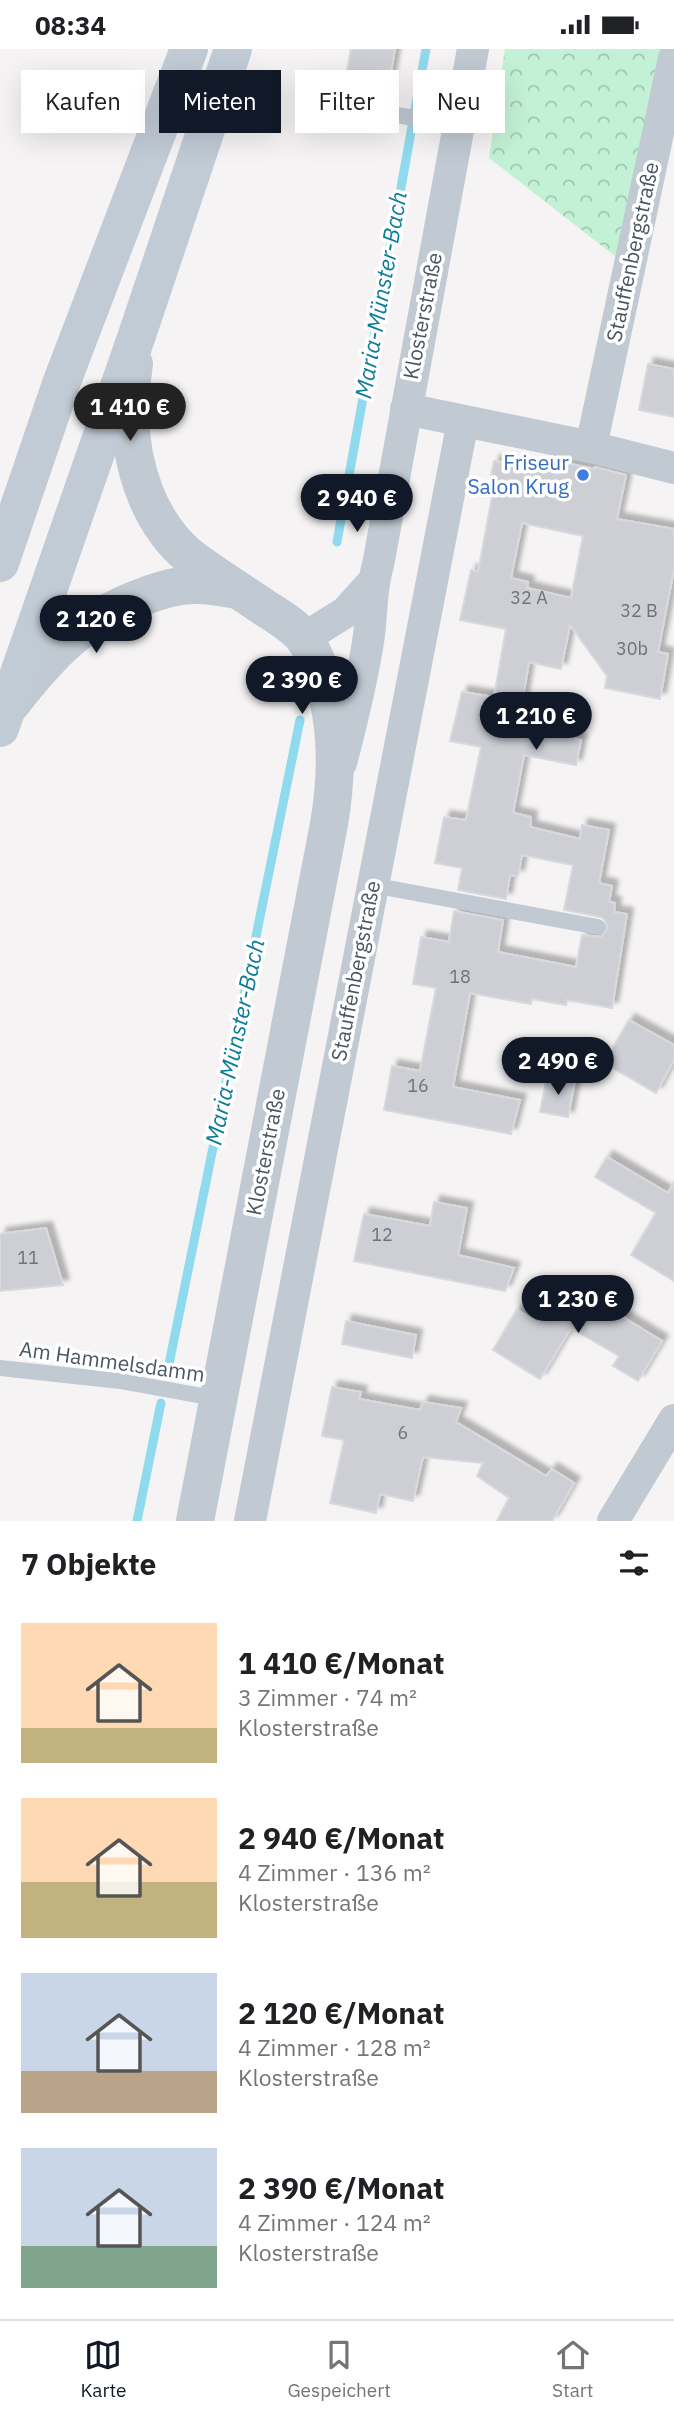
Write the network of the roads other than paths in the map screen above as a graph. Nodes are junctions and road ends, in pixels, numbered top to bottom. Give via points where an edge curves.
1 (189, 49) edge
2 (233, 49) edge
3 (473, 49) edge
4 (674, 58) edge
5 (469, 70) edge
6 (458, 133) edge
7 (136, 338) junction
8 (406, 409) junction
9 (463, 421) junction
10 (591, 447) junction
11 (674, 468) edge
12 (0, 563) edge
13 (373, 582) junction
14 (240, 590) junction
15 (304, 638) junction
16 (3, 719) edge
17 (335, 782) junction
18 (372, 885) junction
19 (598, 927) dead end
20 (0, 1368) edge
21 (219, 1399) junction
22 (674, 1420) edge
23 (195, 1521) edge
24 (250, 1521) edge
25 (613, 1521) edge

1 - 12 main road via 61,384
2 - 7 main road
3 - 5 street, Klosterstraße
4 - 10 street, Stauffenbergstraße
6 - 8 street, Klosterstraße
7 - 14 street, Klosterstraße via 129,411 137,468 148,499 181,549
7 - 16 main road
8 - 9 street
8 - 13 street, Klosterstraße
9 - 10 street
9 - 18 street, Stauffenbergstraße
10 - 11 street
13 - 15 street, Klosterstraße via 346,612
13 - 17 street, Klosterstraße via 369,636
14 - 15 street, Klosterstraße
14 - 16 street via 181,586 112,608 44,662
15 - 17 street, Klosterstraße via 330,704
17 - 21 street, Klosterstraße
18 - 19 lane
18 - 24 street, Stauffenbergstraße
20 - 21 lane, Am Hammelsdamm via 120,1381
21 - 23 street, Klosterstraße
22 - 25 street

